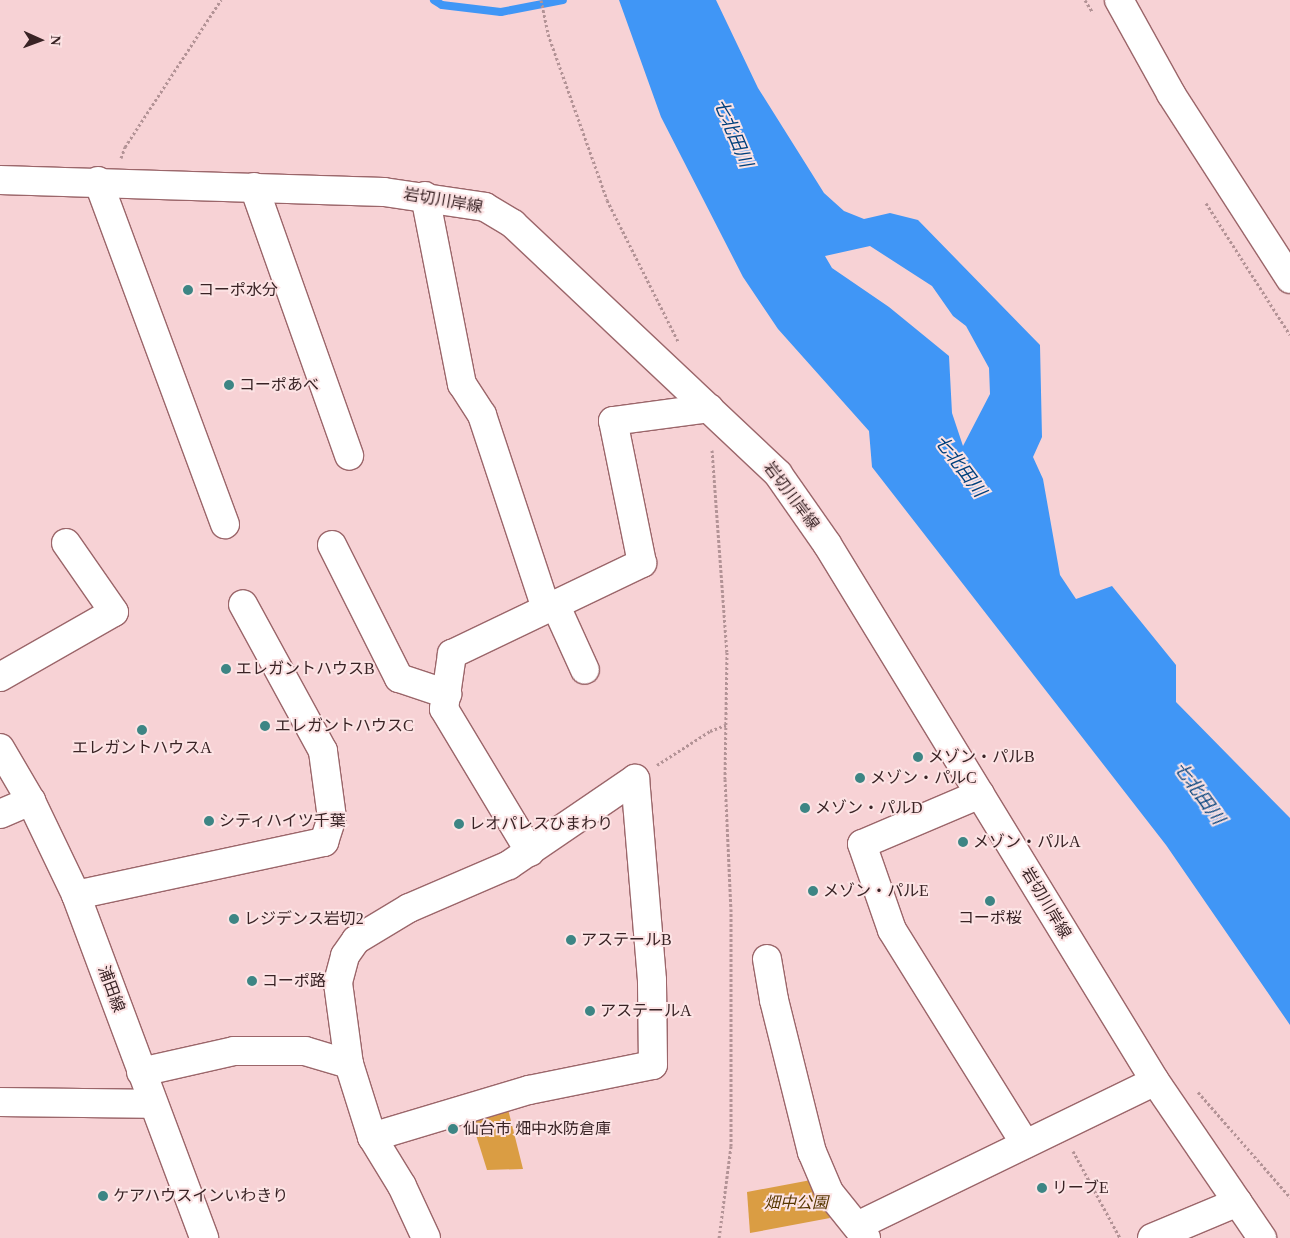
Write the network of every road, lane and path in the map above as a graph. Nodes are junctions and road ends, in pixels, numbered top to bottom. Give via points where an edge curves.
1 (221, 0) edge
2 (540, 0) edge
3 (1119, 0) edge
4 (0, 180) edge
5 (106, 182) junction
6 (254, 187) junction
7 (425, 196) junction
8 (1290, 279) edge
9 (682, 350) dead end
10 (709, 408) junction
11 (349, 456) dead end
12 (225, 524) dead end
13 (66, 543) dead end
14 (332, 545) dead end
15 (243, 604) dead end
16 (551, 607) junction
17 (585, 670) dead end
18 (0, 677) edge
19 (447, 694) junction
20 (726, 725) junction
21 (0, 748) edge
22 (635, 779) junction
23 (980, 794) junction
24 (31, 801) junction
25 (0, 814) edge
26 (530, 852) junction
27 (76, 894) junction
28 (767, 959) dead end
29 (349, 1064) junction
30 (141, 1072) junction
31 (1155, 1081) junction
32 (1197, 1091) dead end
33 (0, 1102) edge
34 (153, 1104) junction
35 (1060, 1127) junction
36 (372, 1137) junction
37 (1025, 1144) junction
38 (1290, 1197) edge
39 (1238, 1202) junction
40 (861, 1232) edge
41 (204, 1238) edge
42 (426, 1238) edge
43 (719, 1238) edge
44 (1120, 1238) edge
45 (1152, 1238) edge
46 (1262, 1238) edge

1 - 5 path via 124,147
2 - 9 path via 548,34 608,200
3 - 8 street via 1171,94
4 - 5 street, 岩切川岸線
5 - 6 street, 岩切川岸線
5 - 12 street
6 - 7 street, 岩切川岸線
6 - 11 street
7 - 10 street, 岩切川岸線 via 485,207 513,224
7 - 16 street via 462,384 482,415
10 - 16 street via 613,421 642,563
10 - 20 path via 727,652
10 - 23 street, 岩切川岸線 via 778,474 826,544
13 - 18 street via 114,612
14 - 19 street via 399,678
15 - 27 street via 323,752 332,818 324,842
16 - 17 street
16 - 19 street via 452,654
19 - 26 street via 444,709
20 - 22 path via 710,731
20 - 43 path via 725,779 732,909 731,1146
21 - 24 street, 浦田線
22 - 26 street
22 - 36 street via 652,980 652,1065 529,1090
23 - 31 street, 岩切川岸線
23 - 37 street via 862,844 892,930
24 - 25 street
24 - 27 street, 浦田線
26 - 29 street via 509,865 409,908 356,940 345,956 338,983
27 - 30 street, 浦田線
28 - 40 street via 812,1152 829,1192
29 - 30 street via 305,1052 234,1052
29 - 36 street
30 - 34 street, 浦田線
31 - 35 street
31 - 39 street, 岩切川岸線
32 - 38 path
33 - 34 street
34 - 41 street, 浦田線
35 - 37 street
35 - 44 path
36 - 42 street via 402,1186
37 - 40 street
39 - 45 street
39 - 46 street, 岩切川岸線

